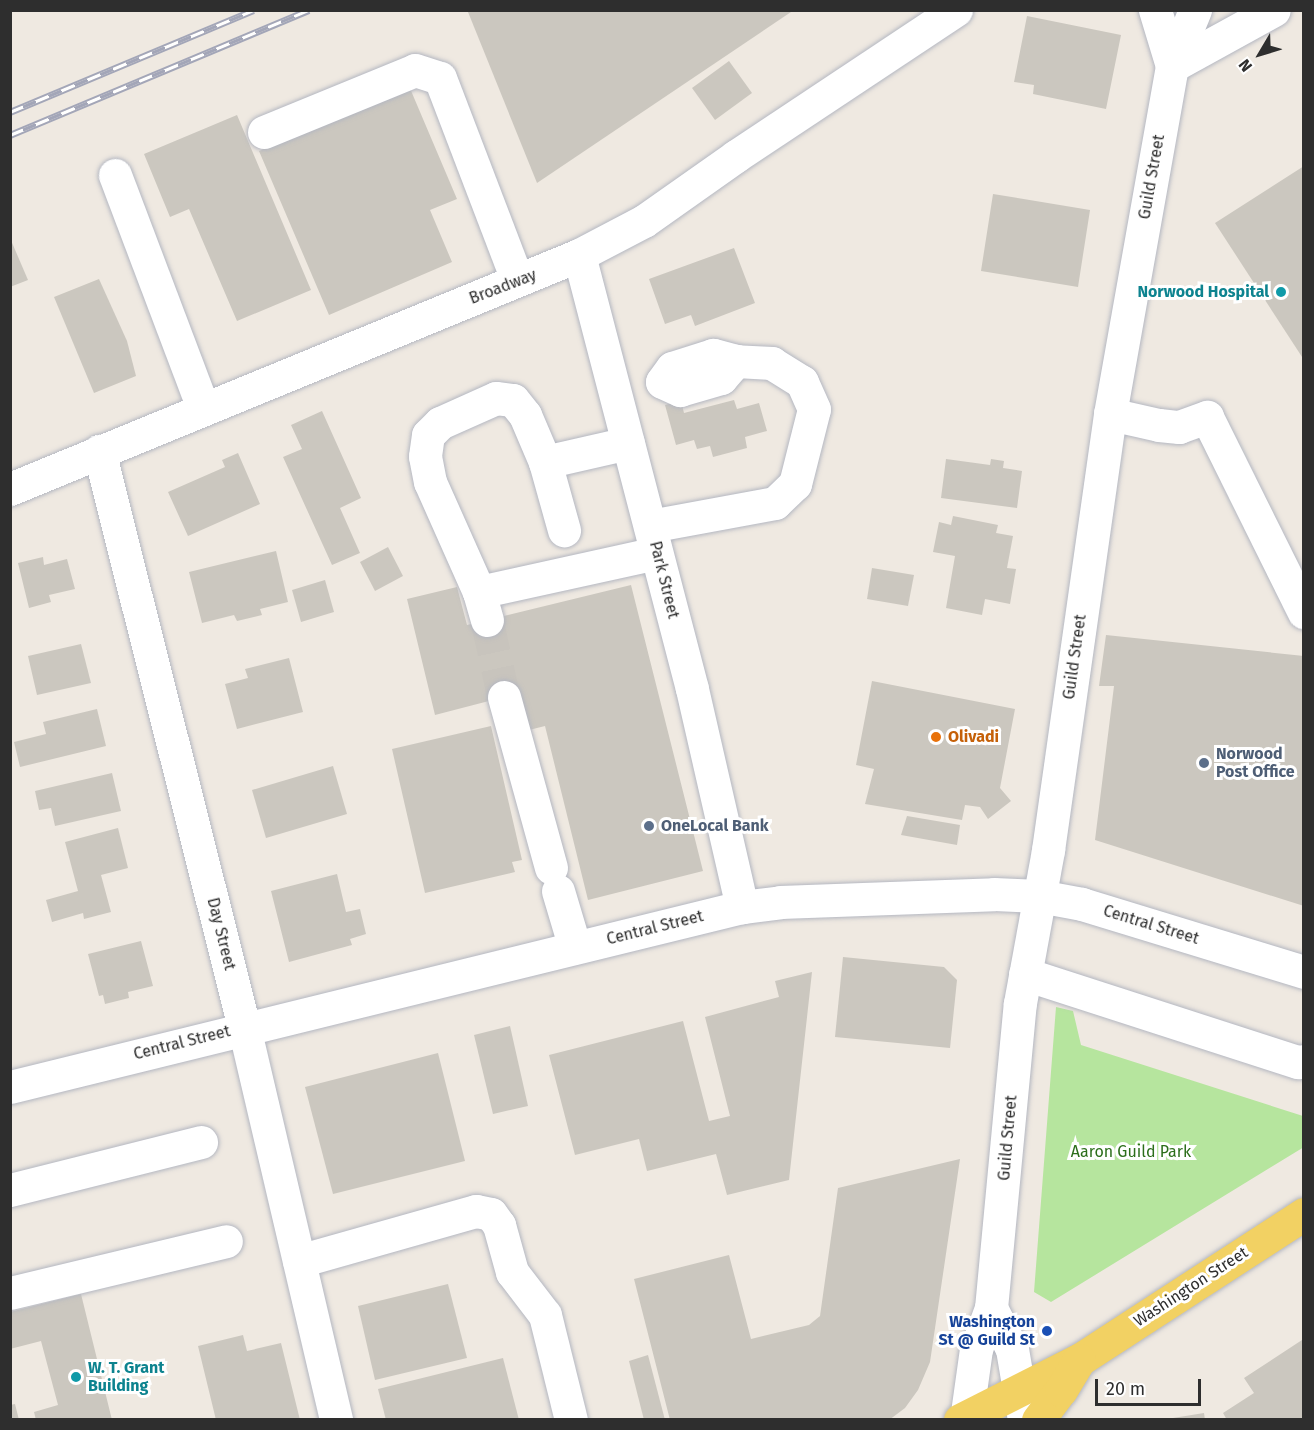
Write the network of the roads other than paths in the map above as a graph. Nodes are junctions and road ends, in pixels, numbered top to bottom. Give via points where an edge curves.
1 (956, 10) edge
2 (1155, 10) edge
3 (1195, 10) edge
4 (1274, 10) edge
5 (1172, 66) junction
6 (264, 132) dead end
7 (116, 175) dead end
8 (579, 255) junction
9 (517, 280) junction
10 (615, 395) junction
11 (203, 408) junction
12 (1110, 414) junction
13 (628, 443) junction
14 (99, 451) junction
15 (545, 462) junction
16 (10, 489) edge
17 (564, 530) dead end
18 (653, 539) junction
19 (1304, 612) edge
20 (504, 697) tunnel mouth
21 (1039, 896) junction
22 (742, 907) junction
23 (575, 948) junction
24 (1304, 972) edge
25 (1025, 974) junction
26 (244, 1027) junction
27 (1304, 1061) edge
28 (10, 1087) edge
29 (201, 1142) dead end
30 (10, 1190) edge
31 (1304, 1215) edge
32 (226, 1241) dead end
33 (299, 1261) junction
34 (10, 1293) edge
35 (991, 1308) junction
36 (1079, 1360) junction
37 (1019, 1388) junction
38 (336, 1419) edge
39 (571, 1419) edge
40 (964, 1419) edge
41 (1024, 1419) edge
42 (1038, 1419) edge

1 - 8 street, Broadway via 644,221
2 - 5 street, Guild Street
3 - 5 street
4 - 5 street
5 - 12 street, Guild Street
6 - 9 street via 415,70 440,78
7 - 11 street
8 - 9 street, Broadway
8 - 10 street, Park Street
9 - 11 street, Broadway
10 - 13 street, Park Street
10 - 18 street via 662,382 672,368 713,356 772,363 802,382 814,409 795,484 775,503
11 - 14 street, Broadway
12 - 19 street via 1179,427 1207,417
12 - 21 street, Guild Street
13 - 15 street
13 - 18 street, Park Street
14 - 16 street, Broadway
14 - 26 street, Day Street
15 - 17 street
15 - 18 street via 525,415 513,400 496,398 440,423 428,435 425,456 430,482 483,606
18 - 22 street, Park Street
20 - 23 street
21 - 22 street, Central Street via 838,899
21 - 24 street, Central Street via 1082,904
21 - 25 street, Guild Street
22 - 23 street, Central Street
23 - 26 street, Central Street
25 - 27 street
25 - 35 street, Guild Street
26 - 28 street, Central Street
26 - 33 street, Day Street
29 - 30 street
31 - 36 main road, Washington Street
32 - 34 street
33 - 38 street, Day Street
33 - 39 street via 476,1211 491,1214 499,1225 512,1272 545,1315
35 - 37 street via 1012,1349
35 - 40 street, Guild Street via 976,1349
36 - 37 main road, Washington Street
36 - 42 main road, Washington Street
37 - 40 main road, Washington Street
37 - 41 street

